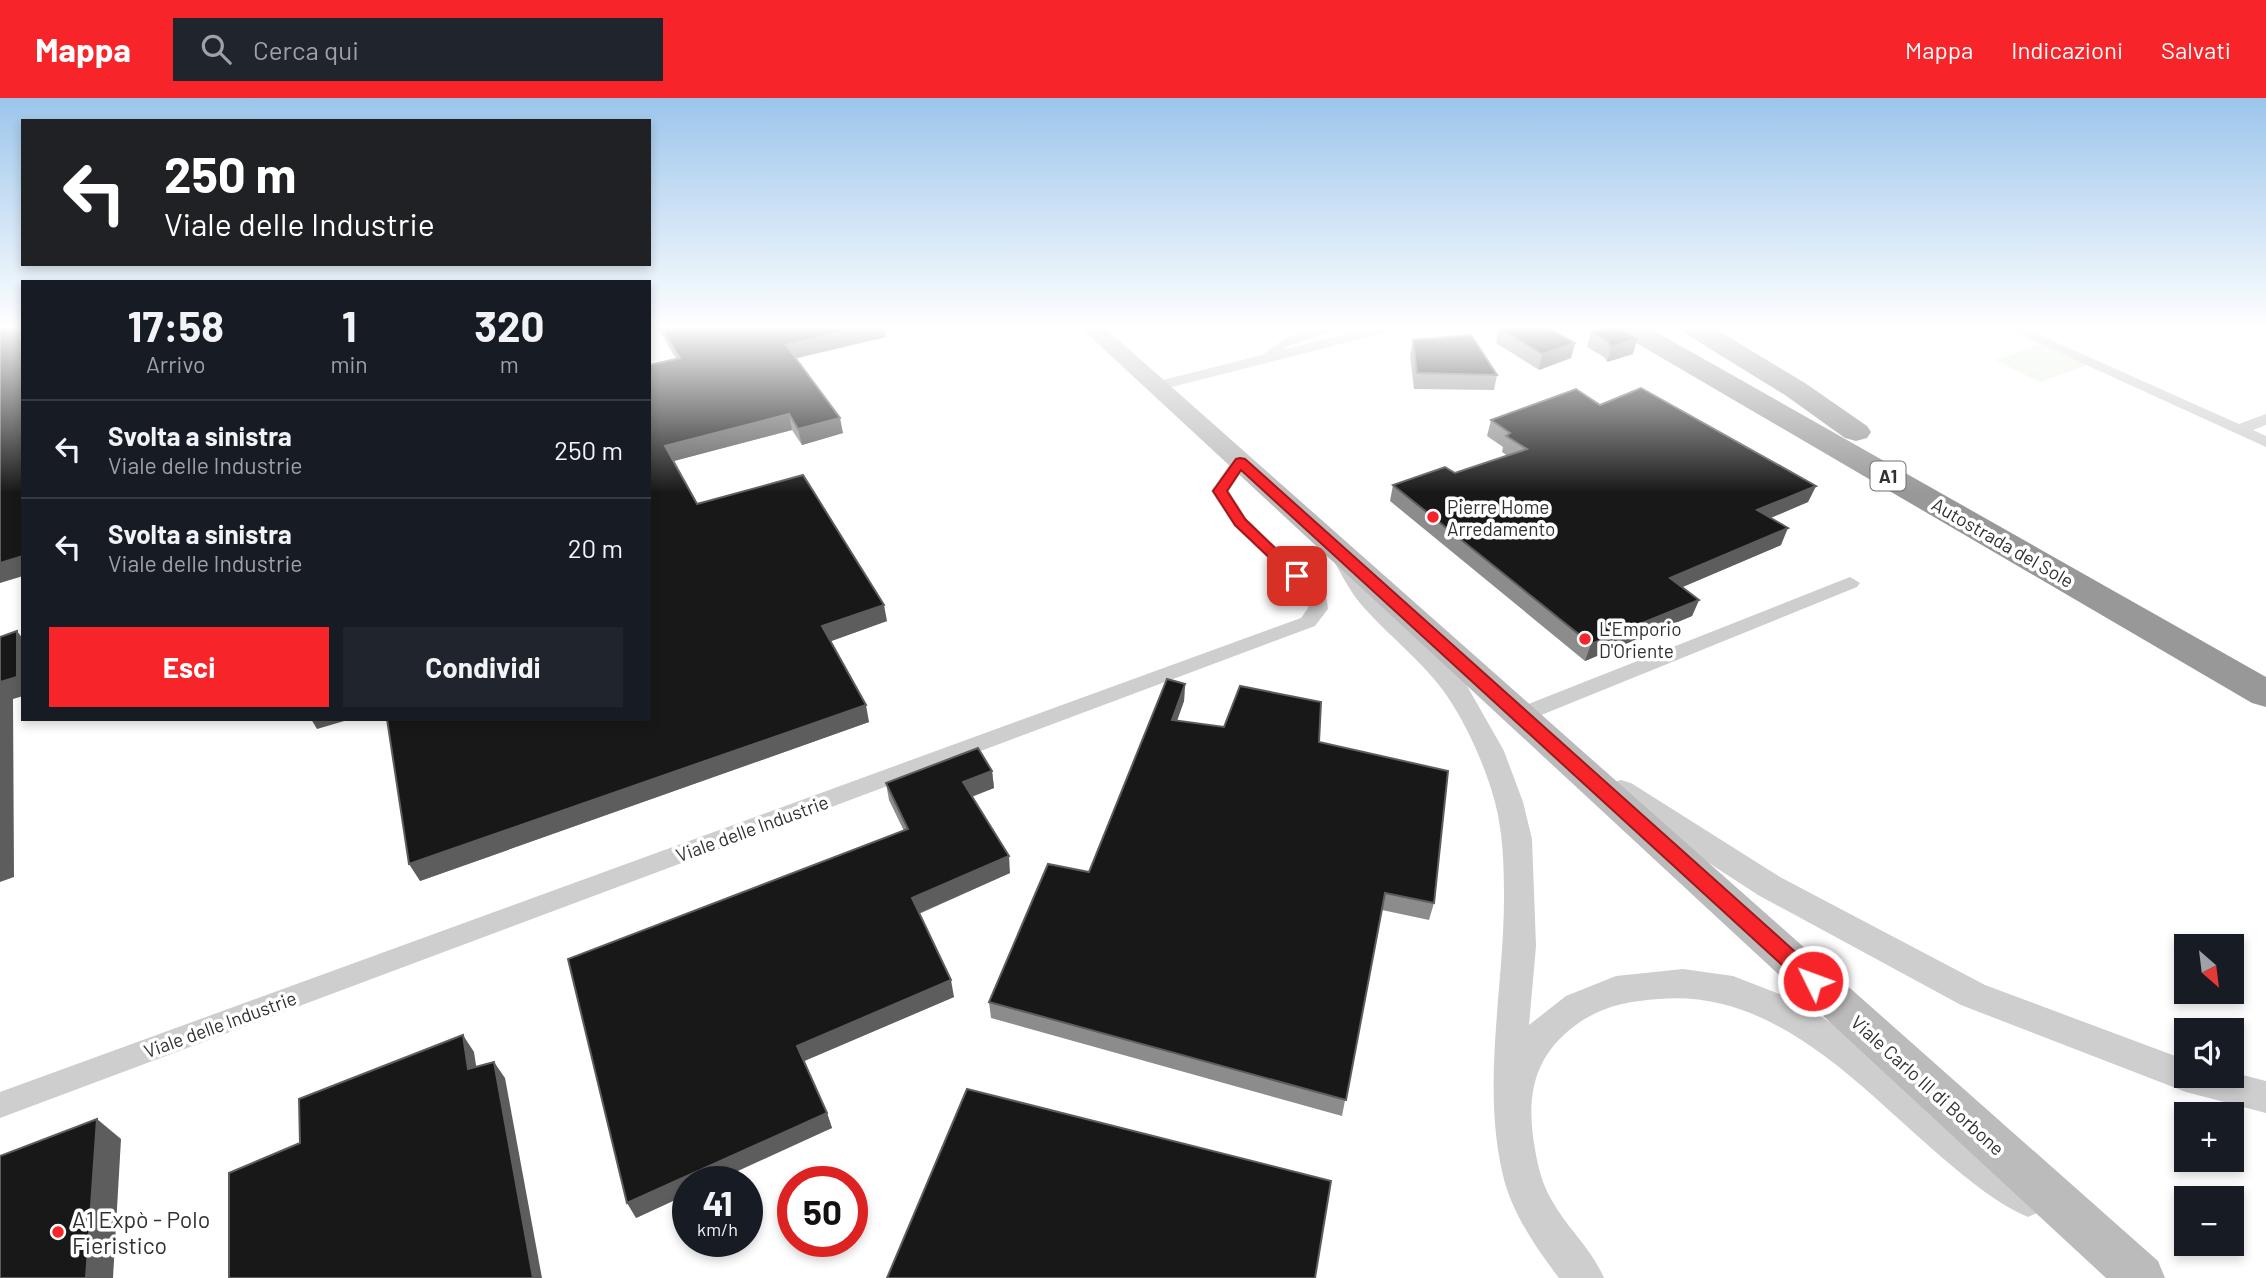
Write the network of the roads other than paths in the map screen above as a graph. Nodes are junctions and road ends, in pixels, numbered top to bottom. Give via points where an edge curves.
1 (1153, 383) edge
2 (1168, 383) edge
3 (1726, 383) edge
4 (1769, 383) edge
5 (1784, 383) edge
6 (2135, 383) edge
7 (1156, 386) junction
8 (2266, 419) edge
9 (2239, 430) junction
10 (1858, 433) junction
11 (2266, 442) edge
12 (1240, 462) junction
13 (1341, 553) junction
14 (1850, 583) dead end
15 (2266, 665) edge
16 (2266, 694) edge
17 (1527, 721) junction
18 (2174, 1071) edge
19 (2232, 1088) edge
20 (1514, 1091) junction
21 (2266, 1097) edge
22 (0, 1105) edge
23 (2092, 1234) junction
24 (1584, 1278) edge
25 (2141, 1278) edge

1 - 7 main road, Viale Carlo III di Borbone
2 - 7 street
3 - 16 highway, Autostrada del Sole / A1
4 - 10 highway, Autostrada del Sole / A1
5 - 10 highway
6 - 9 street
7 - 12 main road, Viale Carlo III di Borbone
8 - 9 street
9 - 11 street
10 - 15 highway, Autostrada del Sole / A1
12 - 13 main road, Viale Carlo III di Borbone
12 - 22 street, Viale delle Industrie via 1220,491 1240,522 1316,594 1318,609 1308,622
13 - 17 main road, Viale Carlo III di Borbone
13 - 20 street via 1368,597 1457,690 1490,751 1509,802 1519,874 1520,946 1511,1035
14 - 17 street
17 - 18 street via 1632,800 1769,886 1973,995
17 - 23 main road, Viale Carlo III di Borbone
19 - 21 street
20 - 23 street via 1535,1043 1560,1017 1584,1002 1611,990 1640,985 1709,984 1769,1004 1822,1032 1980,1166
20 - 24 street via 1514,1133 1521,1174 1537,1212
23 - 25 main road, Viale Carlo III di Borbone

